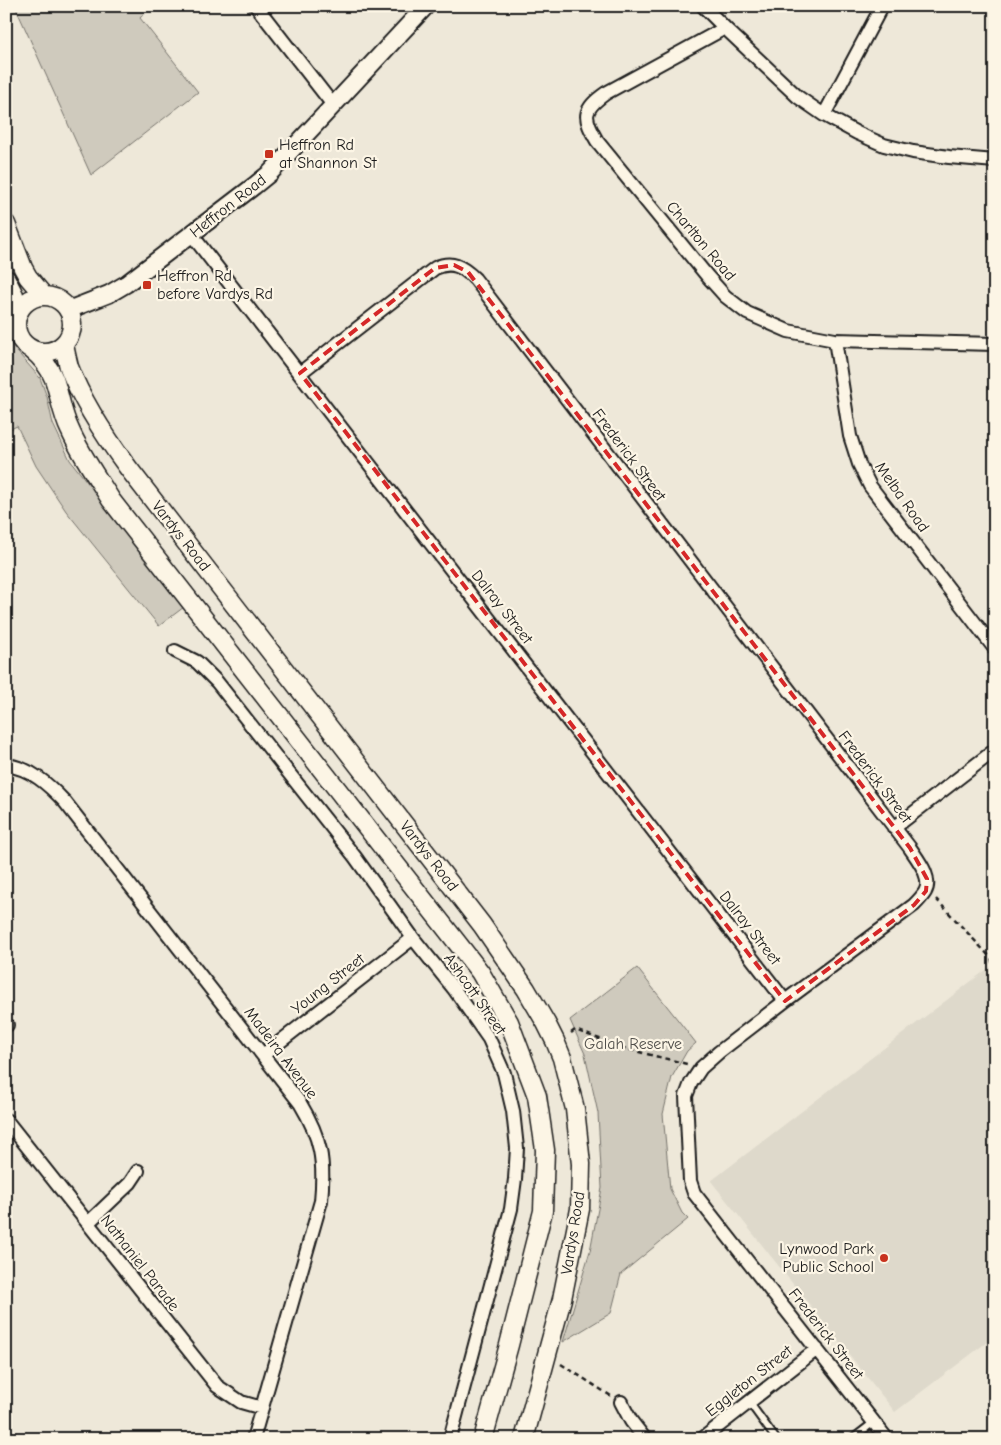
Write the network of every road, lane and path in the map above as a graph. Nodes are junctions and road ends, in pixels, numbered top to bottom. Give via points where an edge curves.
1 (256, 6) edge
2 (426, 6) edge
3 (703, 6) edge
4 (882, 6) edge
5 (725, 28) junction
6 (333, 105) junction
7 (824, 115) junction
8 (995, 161) edge
9 (6, 224) edge
10 (192, 235) junction
11 (6, 279) edge
12 (44, 296) junction
13 (68, 310) junction
14 (17, 316) junction
15 (835, 340) junction
16 (64, 344) junction
17 (995, 344) edge
18 (31, 348) junction
19 (300, 373) junction
20 (995, 649) edge
21 (175, 651) dead end
22 (995, 750) edge
23 (6, 766) edge
24 (894, 828) junction
25 (926, 891) junction
26 (413, 938) junction
27 (995, 973) edge
28 (785, 1001) junction
29 (571, 1033) dead end
30 (263, 1055) junction
31 (701, 1068) junction
32 (6, 1120) edge
33 (138, 1171) dead end
34 (88, 1223) junction
35 (817, 1349) junction
36 (554, 1360) dead end
37 (621, 1402) joint
38 (749, 1402) junction
39 (262, 1408) junction
40 (874, 1422) junction
41 (254, 1439) edge
42 (450, 1439) edge
43 (484, 1439) edge
44 (524, 1439) edge
45 (645, 1439) edge
46 (702, 1439) edge
47 (776, 1439) edge
48 (852, 1439) edge
49 (887, 1439) edge

1 - 6 street
2 - 6 street, Heffron Road
3 - 5 street
4 - 7 street
5 - 7 street via 798,97
5 - 15 street, Charlton Road via 594,101 587,112 588,126 597,142 725,296 767,323 788,331
6 - 10 street, Heffron Road via 270,173
7 - 8 street via 884,145 940,156
9 - 12 main road via 23,268
10 - 13 street, Heffron Road via 126,284
10 - 19 street, Dalray Street
11 - 14 main road via 14,295
12 - 13 main road via 54,298
12 - 14 main road via 27,302
13 - 16 main road via 72,326
14 - 18 main road via 18,334
15 - 17 street, Charlton Road
15 - 20 street, Melba Road via 850,436 870,486
16 - 18 main road via 47,352
16 - 44 main road, Vardys Road via 74,379 124,463 482,925 526,989 555,1041 574,1109 581,1164 580,1209 562,1299
18 - 43 main road, Vardys Road via 48,367 69,430 111,500 439,918 480,972 509,1022 537,1096 545,1150 543,1210
19 - 24 street, Frederick Street via 435,268 454,265 468,272
19 - 28 street, Dalray Street
21 - 26 street, Ashcott Street via 197,662 217,682 355,856
22 - 24 street
23 - 30 street, Madeira Avenue via 27,770 65,802
24 - 25 street, Frederick Street via 920,864 928,880
25 - 27 path via 991,958
25 - 28 street, Frederick Street via 914,905
26 - 30 street, Young Street
26 - 42 street, Ashcott Street via 490,1039 504,1073 517,1148 511,1209
28 - 31 street, Frederick Street
29 - 31 path via 575,1030
30 - 39 street, Madeira Avenue via 312,1122 322,1166 321,1201
31 - 35 street, Frederick Street via 686,1096 692,1189
32 - 34 street, Nathaniel Parade
33 - 34 street
34 - 39 street, Nathaniel Parade via 218,1386 241,1402
35 - 38 street, Eggleton Street
35 - 40 street, Frederick Street
36 - 37 path
37 - 45 street
38 - 46 street, Eggleton Street
38 - 47 lane
39 - 41 street, Madeira Avenue
40 - 48 lane
40 - 49 street, Frederick Street

